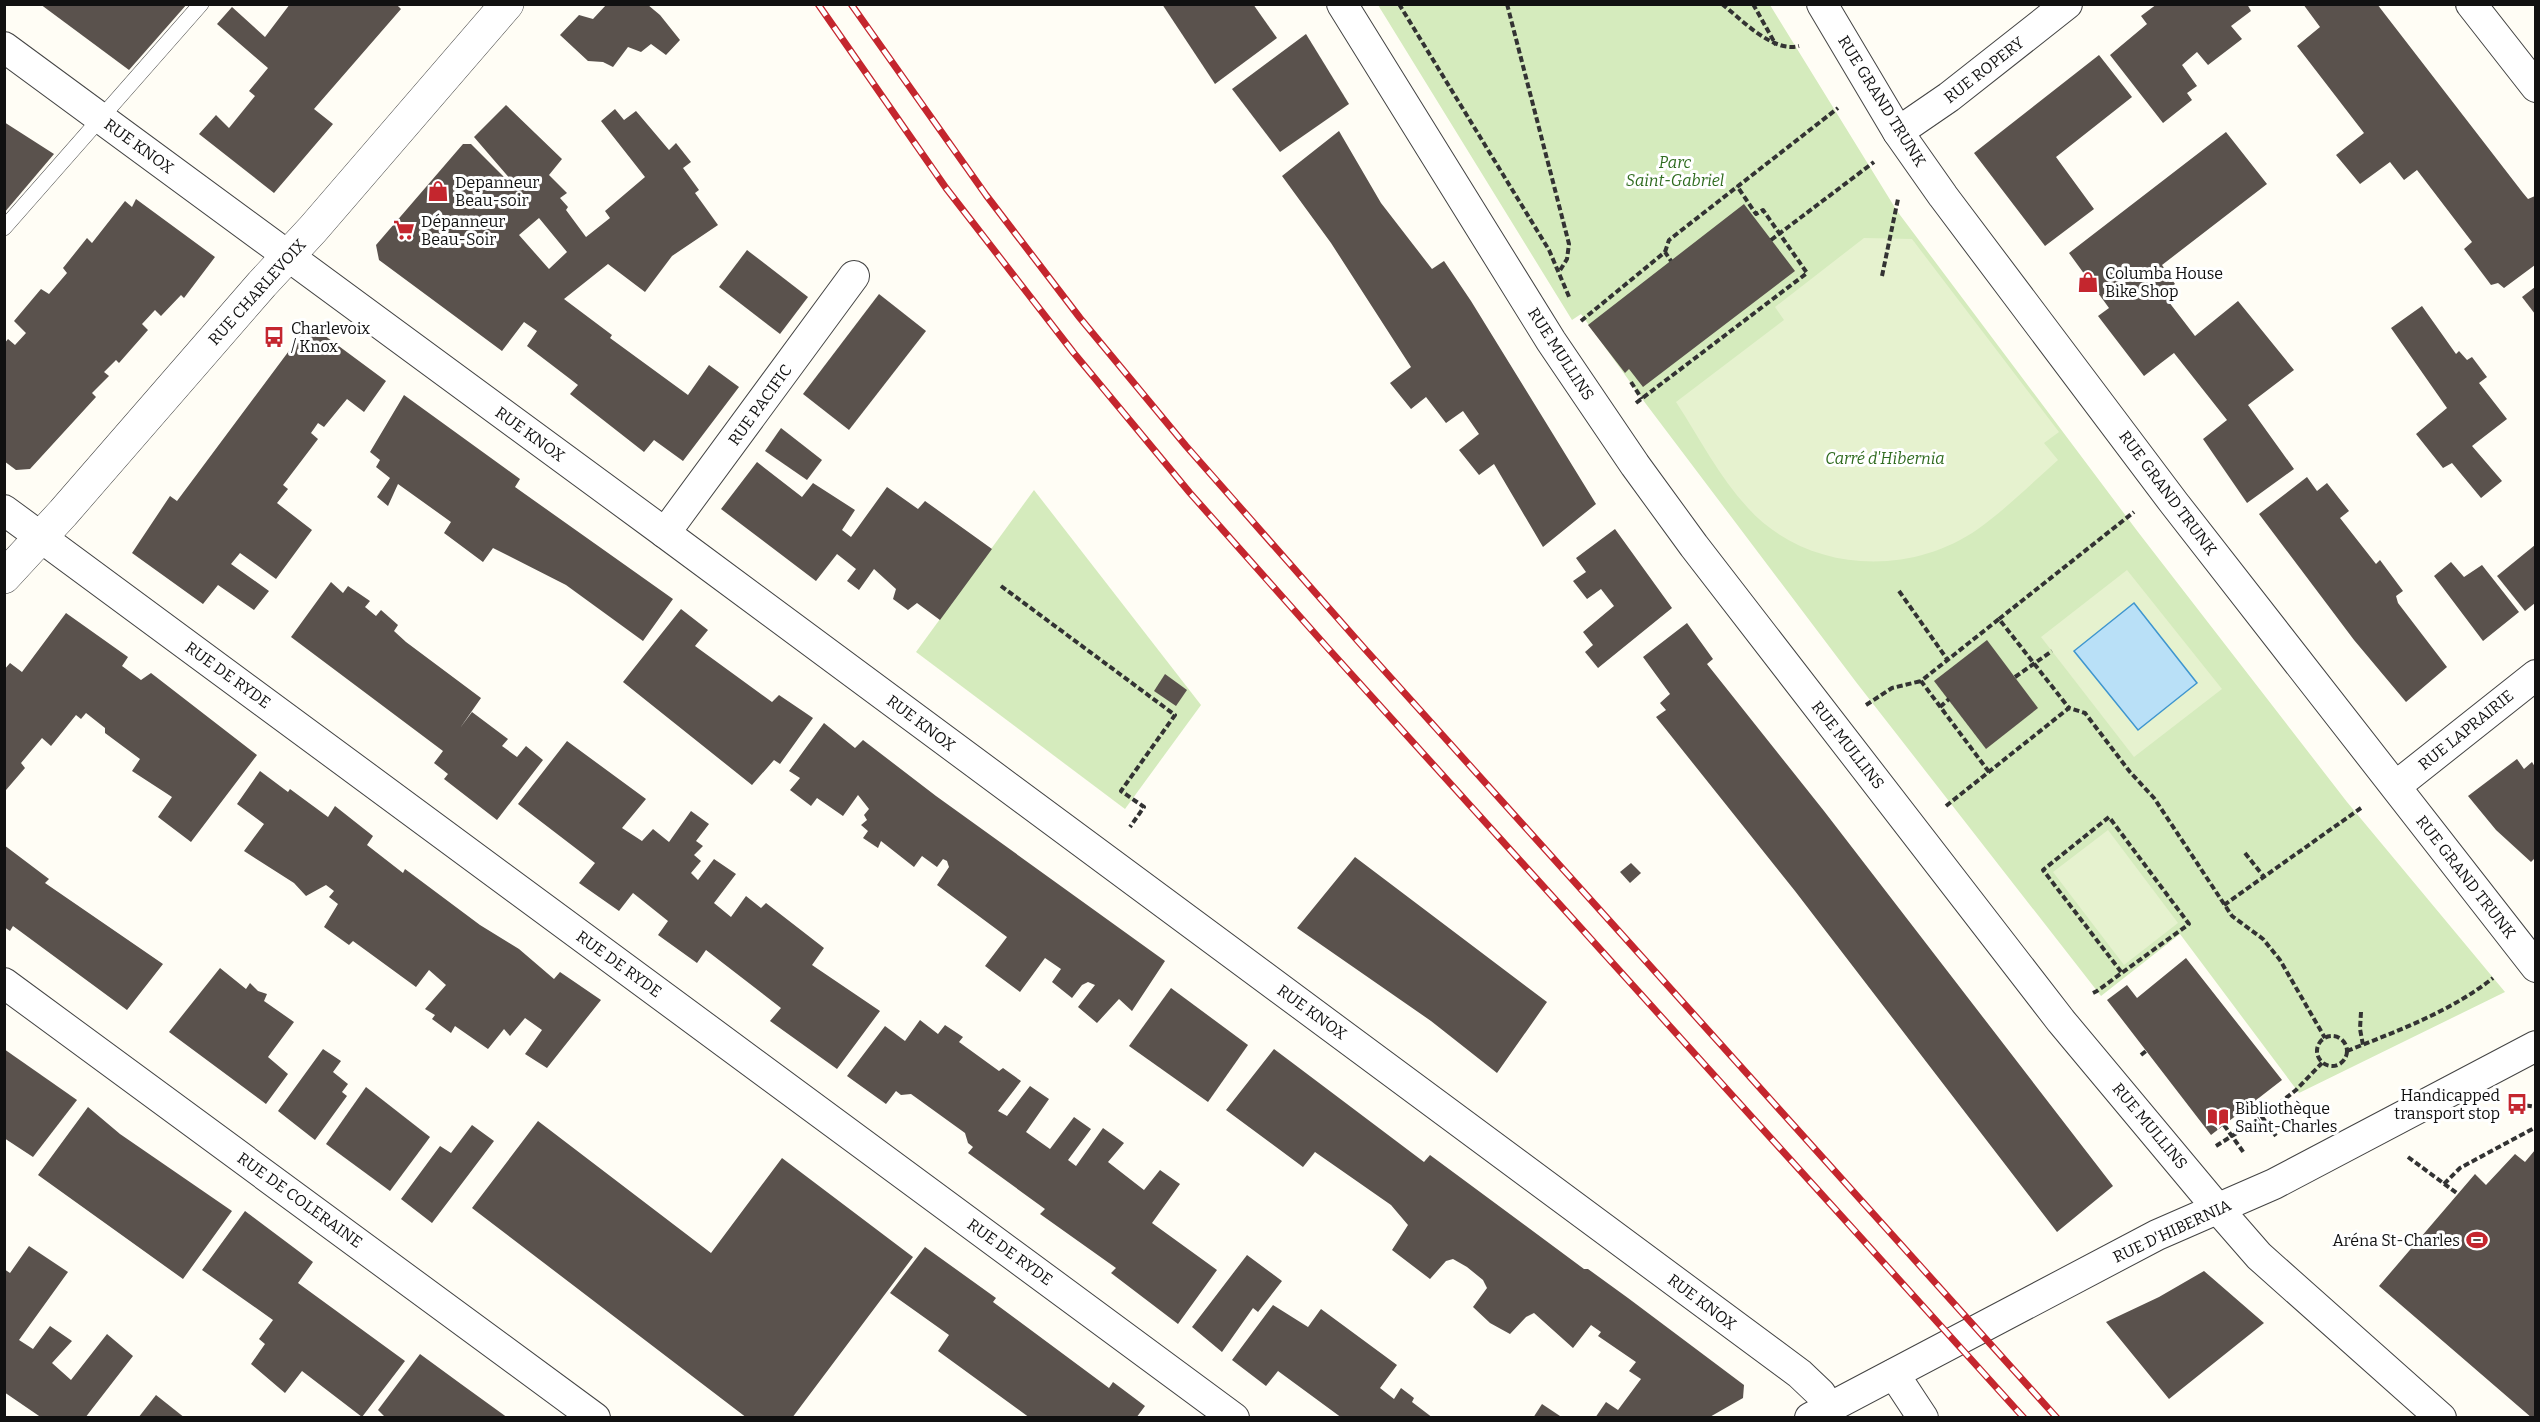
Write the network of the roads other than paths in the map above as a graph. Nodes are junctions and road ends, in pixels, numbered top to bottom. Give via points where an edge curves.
1 (201, 4) edge
2 (507, 4) edge
3 (1342, 4) edge
4 (1822, 4) edge
5 (2067, 4) edge
6 (2472, 4) edge
7 (4, 47) edge
8 (2535, 87) edge
9 (101, 118) junction
10 (1898, 132) junction
11 (4, 228) edge
12 (287, 256) junction
13 (854, 276) dead end
14 (4, 510) edge
15 (665, 533) junction
16 (41, 537) junction
17 (4, 577) edge
18 (2535, 675) edge
19 (2396, 786) junction
20 (2535, 967) edge
21 (4, 983) edge
22 (2535, 1046) edge
23 (2217, 1209) junction
24 (1893, 1374) junction
25 (1820, 1413) edge
26 (595, 1418) edge
27 (1234, 1418) edge
28 (1923, 1418) edge
29 (2440, 1418) edge

1 - 9 lane
2 - 12 street, RUE CHARLEVOIX
3 - 23 street, RUE MULLINS via 1551,341 1671,514 2061,1020
4 - 10 street, RUE GRAND TRUNK
5 - 10 street, RUE ROPERY
6 - 8 street
7 - 9 street, RUE KNOX
9 - 11 lane
9 - 12 street, RUE KNOX
10 - 19 street, RUE GRAND TRUNK via 2167,493
12 - 15 street, RUE KNOX
12 - 16 street, RUE CHARLEVOIX
13 - 15 street, RUE PACIFIC
14 - 16 street, RUE DE RYDE
15 - 25 street, RUE KNOX via 1800,1374 1820,1393
16 - 17 street, RUE CHARLEVOIX
16 - 27 street, RUE DE RYDE
18 - 19 street, RUE LAPRAIRIE
19 - 20 street, RUE GRAND TRUNK
21 - 26 street, RUE DE COLERAINE
22 - 23 street, RUE D'HIBERNIA via 2274,1184
23 - 24 street, RUE D'HIBERNIA via 2157,1235
23 - 29 street, RUE MULLINS via 2259,1256
24 - 25 street, RUE D'HIBERNIA
24 - 28 street

